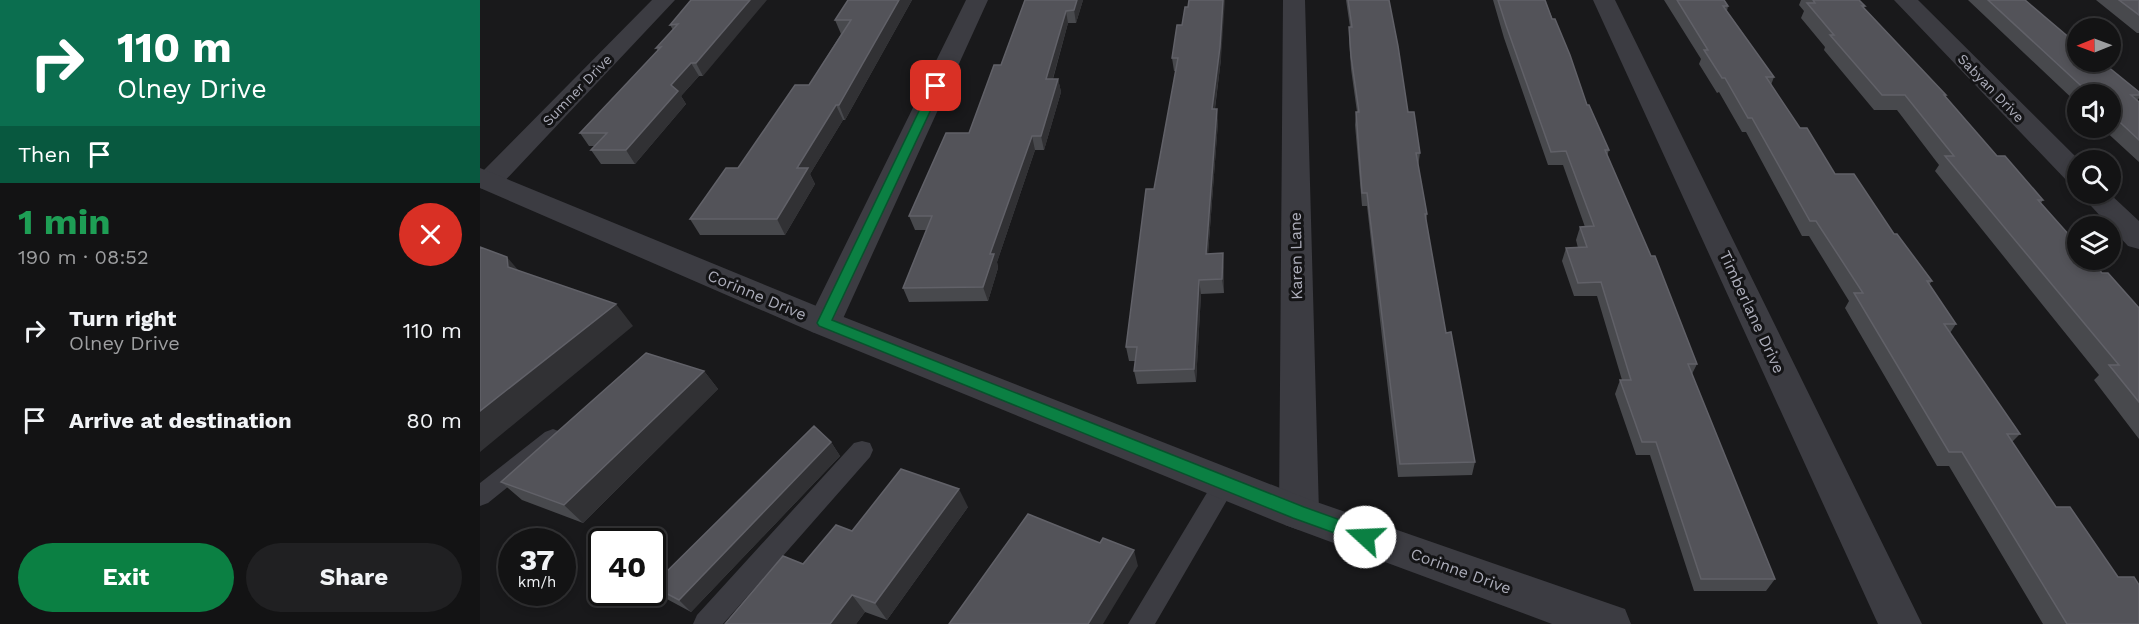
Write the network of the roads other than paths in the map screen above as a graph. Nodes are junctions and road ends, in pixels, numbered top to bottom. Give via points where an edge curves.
1 (664, 0) edge
2 (977, 0) edge
3 (1294, 0) edge
4 (1604, 0) edge
5 (1905, 0) edge
6 (2067, 165) edge
7 (485, 179) edge
8 (2104, 204) edge
9 (2139, 239) edge
10 (824, 323) junction
11 (569, 425) edge
12 (862, 450) dead end
13 (1225, 483) junction
14 (480, 496) edge
15 (1299, 513) junction
16 (706, 624) edge
17 (1141, 624) edge
18 (1609, 624) edge
19 (1900, 624) edge

1 - 7 street, Sumner Drive
2 - 10 street
3 - 15 street, Karen Lane
4 - 19 street, Timberlane Drive
5 - 6 street, Sabyan Drive
7 - 10 street, Corinne Drive
8 - 9 street
10 - 13 street, Corinne Drive
11 - 14 lane
12 - 16 lane
13 - 15 street, Corinne Drive
13 - 17 lane
15 - 18 street, Corinne Drive

